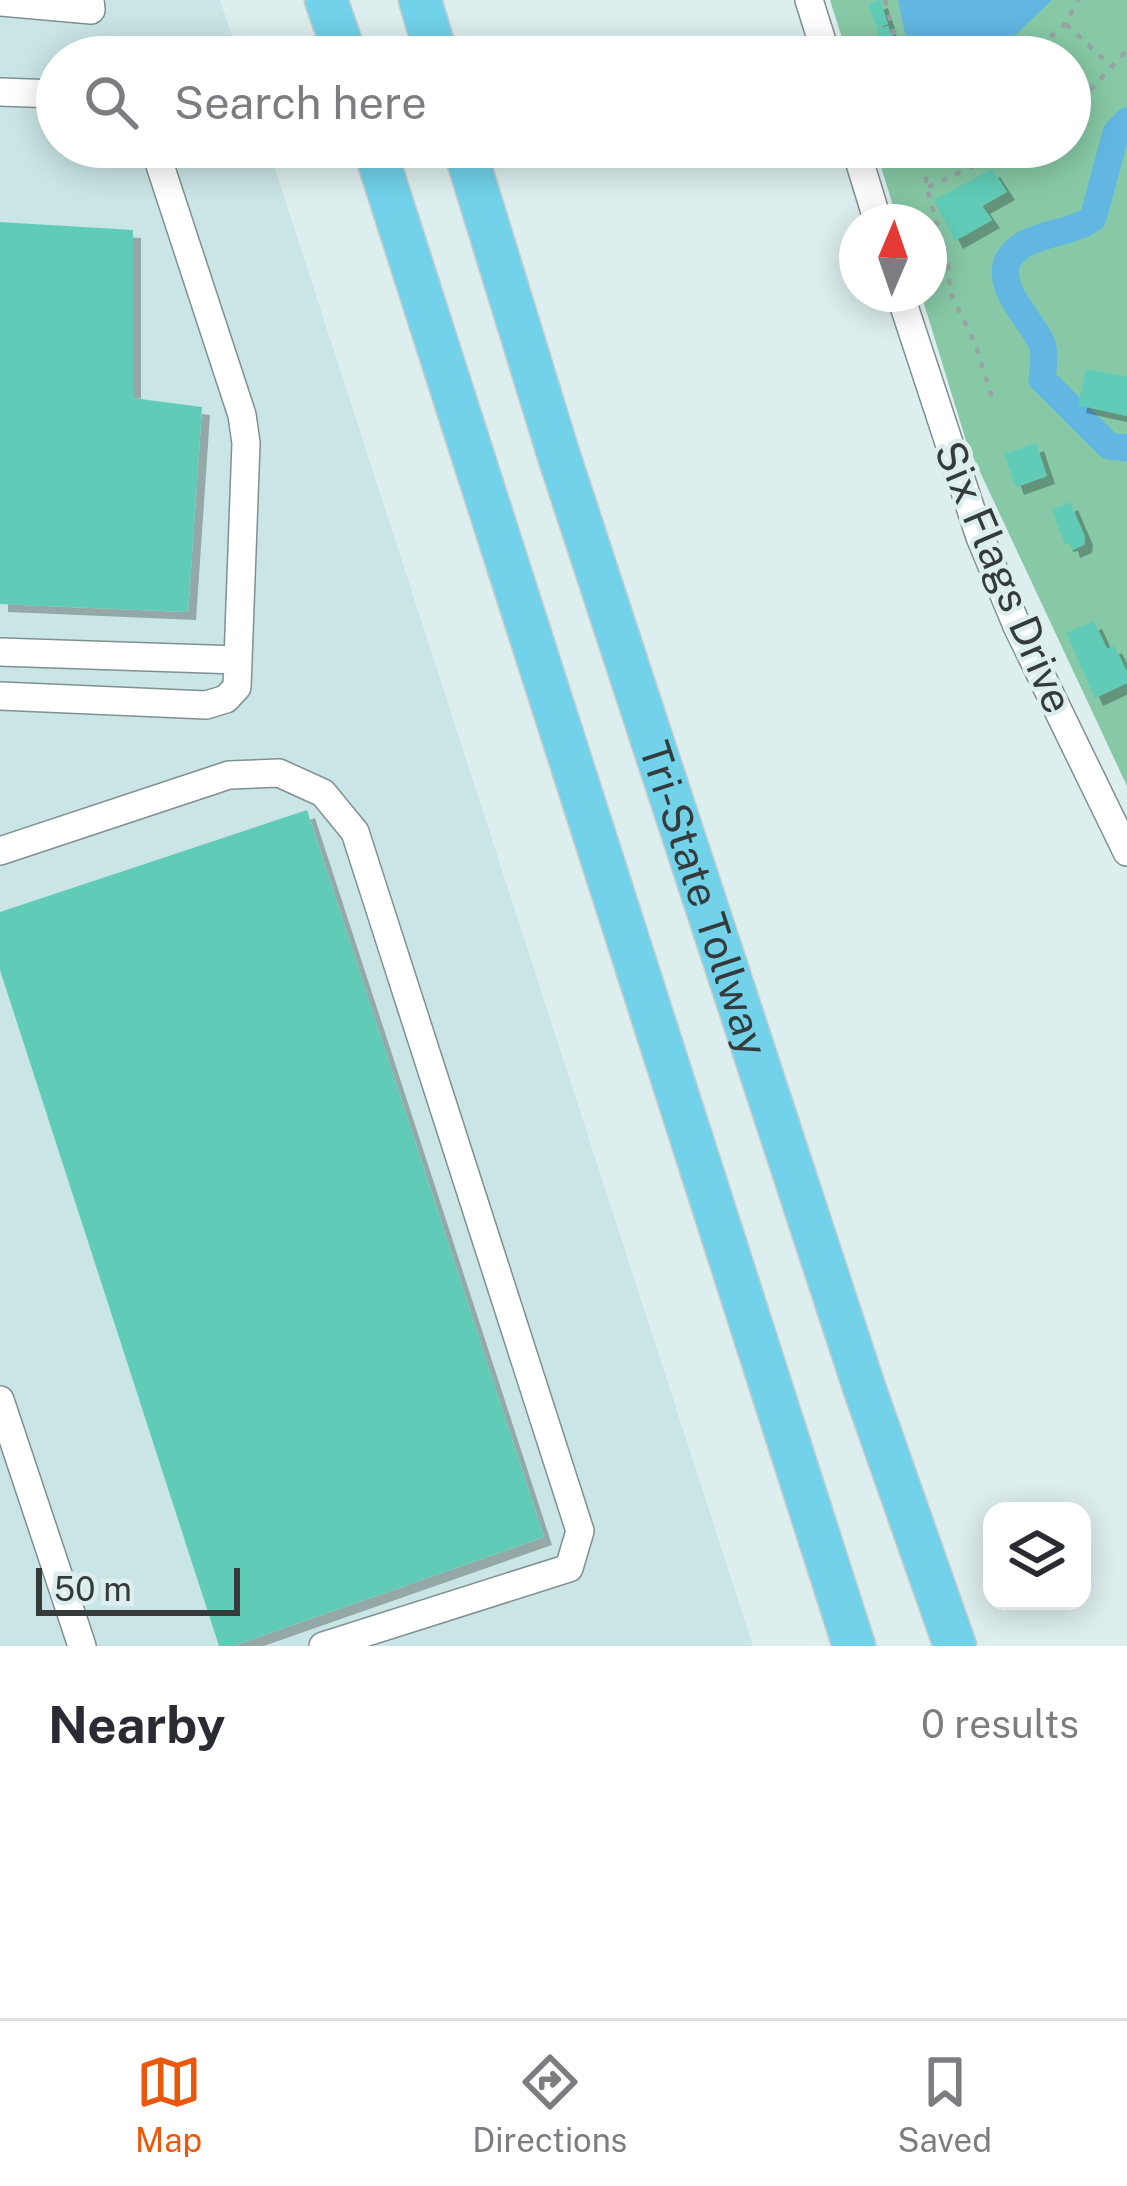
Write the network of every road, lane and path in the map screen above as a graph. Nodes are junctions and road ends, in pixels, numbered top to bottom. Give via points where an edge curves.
1 (90, 0) edge
2 (326, 0) edge
3 (420, 0) edge
4 (885, 0) edge
5 (1078, 0) edge
6 (810, 1) edge
7 (0, 2) edge
8 (1065, 24) junction
9 (339, 36) edge
10 (431, 36) edge
11 (821, 36) edge
12 (894, 36) edge
13 (1052, 36) edge
14 (1078, 36) edge
15 (1091, 48) edge
16 (1127, 50) edge
17 (1110, 65) junction
18 (1091, 87) edge
19 (0, 92) edge
20 (36, 93) edge
21 (161, 168) edge
22 (381, 168) edge
23 (470, 168) edge
24 (861, 168) edge
25 (925, 168) edge
26 (970, 168) edge
27 (927, 188) junction
28 (872, 204) edge
29 (906, 312) edge
30 (992, 397) dead end
31 (0, 652) edge
32 (75, 654) junction
33 (238, 660) junction
34 (0, 696) edge
35 (74, 699) junction
36 (0, 850) edge
37 (1127, 852) edge
38 (0, 1400) edge
39 (82, 1646) edge
40 (323, 1646) edge
41 (854, 1646) edge
42 (955, 1646) edge

1 - 7 lane via 91,10
2 - 9 highway
3 - 10 highway
4 - 12 path
5 - 8 path
6 - 11 lane
8 - 13 path
8 - 14 path
15 - 17 path
16 - 17 path
17 - 18 path
19 - 20 lane
21 - 33 lane via 242,415
22 - 41 highway, Tri-State Tollway
23 - 42 highway, Tri-State Tollway via 784,1145
24 - 28 lane
25 - 27 path
26 - 27 path
27 - 30 path via 950,292
29 - 37 lane, Six Flags Drive via 980,537
31 - 32 lane
32 - 33 lane
32 - 35 lane
33 - 35 lane via 237,687 206,705
34 - 35 lane
36 - 40 lane via 229,776 279,773 323,793 355,832 580,1531 569,1568
38 - 39 lane

